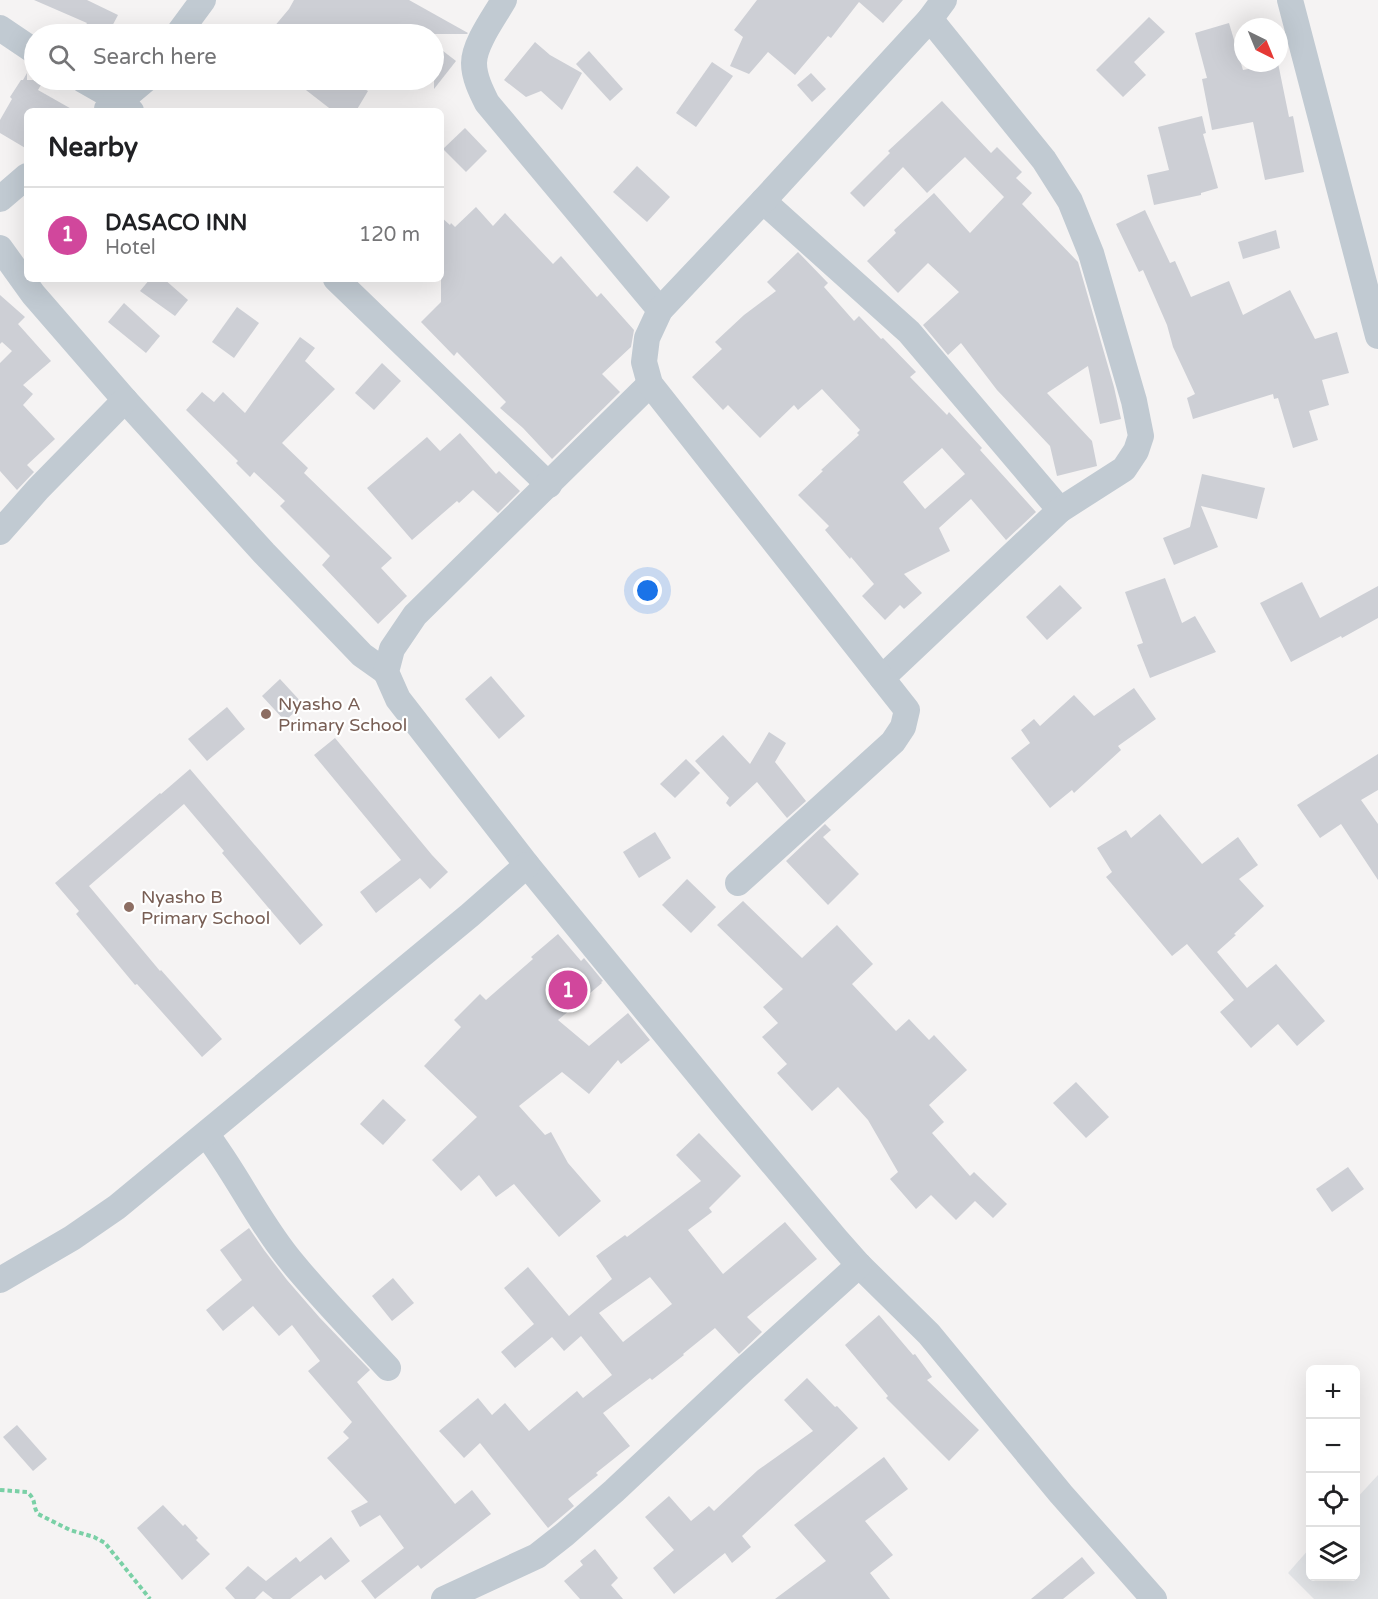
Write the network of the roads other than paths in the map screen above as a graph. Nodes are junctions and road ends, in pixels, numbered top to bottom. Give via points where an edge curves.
1 (203, 0) edge
2 (504, 0) edge
3 (1290, 0) edge
4 (937, 9) edge
5 (185, 24) edge
6 (0, 28) edge
7 (24, 44) edge
8 (96, 90) edge
9 (135, 90) edge
10 (118, 108) edge
11 (24, 179) edge
12 (0, 199) edge
13 (763, 201) junction
14 (0, 248) edge
15 (24, 281) edge
16 (24, 282) edge
17 (339, 282) edge
18 (660, 310) junction
19 (1378, 336) edge
20 (650, 384) junction
21 (125, 400) junction
22 (549, 485) junction
23 (1060, 510) junction
24 (0, 532) edge
25 (386, 672) junction
26 (882, 678) junction
27 (527, 864) junction
28 (738, 883) dead end
29 (206, 1134) junction
30 (859, 1265) junction
31 (0, 1280) edge
32 (388, 1368) dead end
33 (444, 1599) edge
34 (1154, 1599) edge

1 - 5 street
2 - 18 street via 480,40 474,62 487,103
3 - 19 street
4 - 13 street
4 - 23 street via 1070,201 1092,253 1134,401 1141,436 1136,452 1124,469
6 - 7 street
8 - 10 street
9 - 10 street
11 - 12 street
13 - 18 street
13 - 23 street via 909,332
14 - 15 street
16 - 21 street
17 - 22 street
18 - 20 street via 647,338 644,362
20 - 22 street
20 - 26 street
21 - 24 street
21 - 25 street via 264,553 363,655
22 - 25 street via 415,615 392,649
23 - 26 street
25 - 27 street via 399,699
26 - 28 street via 907,710 893,742
27 - 29 street
27 - 30 street
29 - 31 street via 108,1213
29 - 32 street via 286,1256
30 - 33 street via 565,1534 537,1556
30 - 34 street via 929,1334

